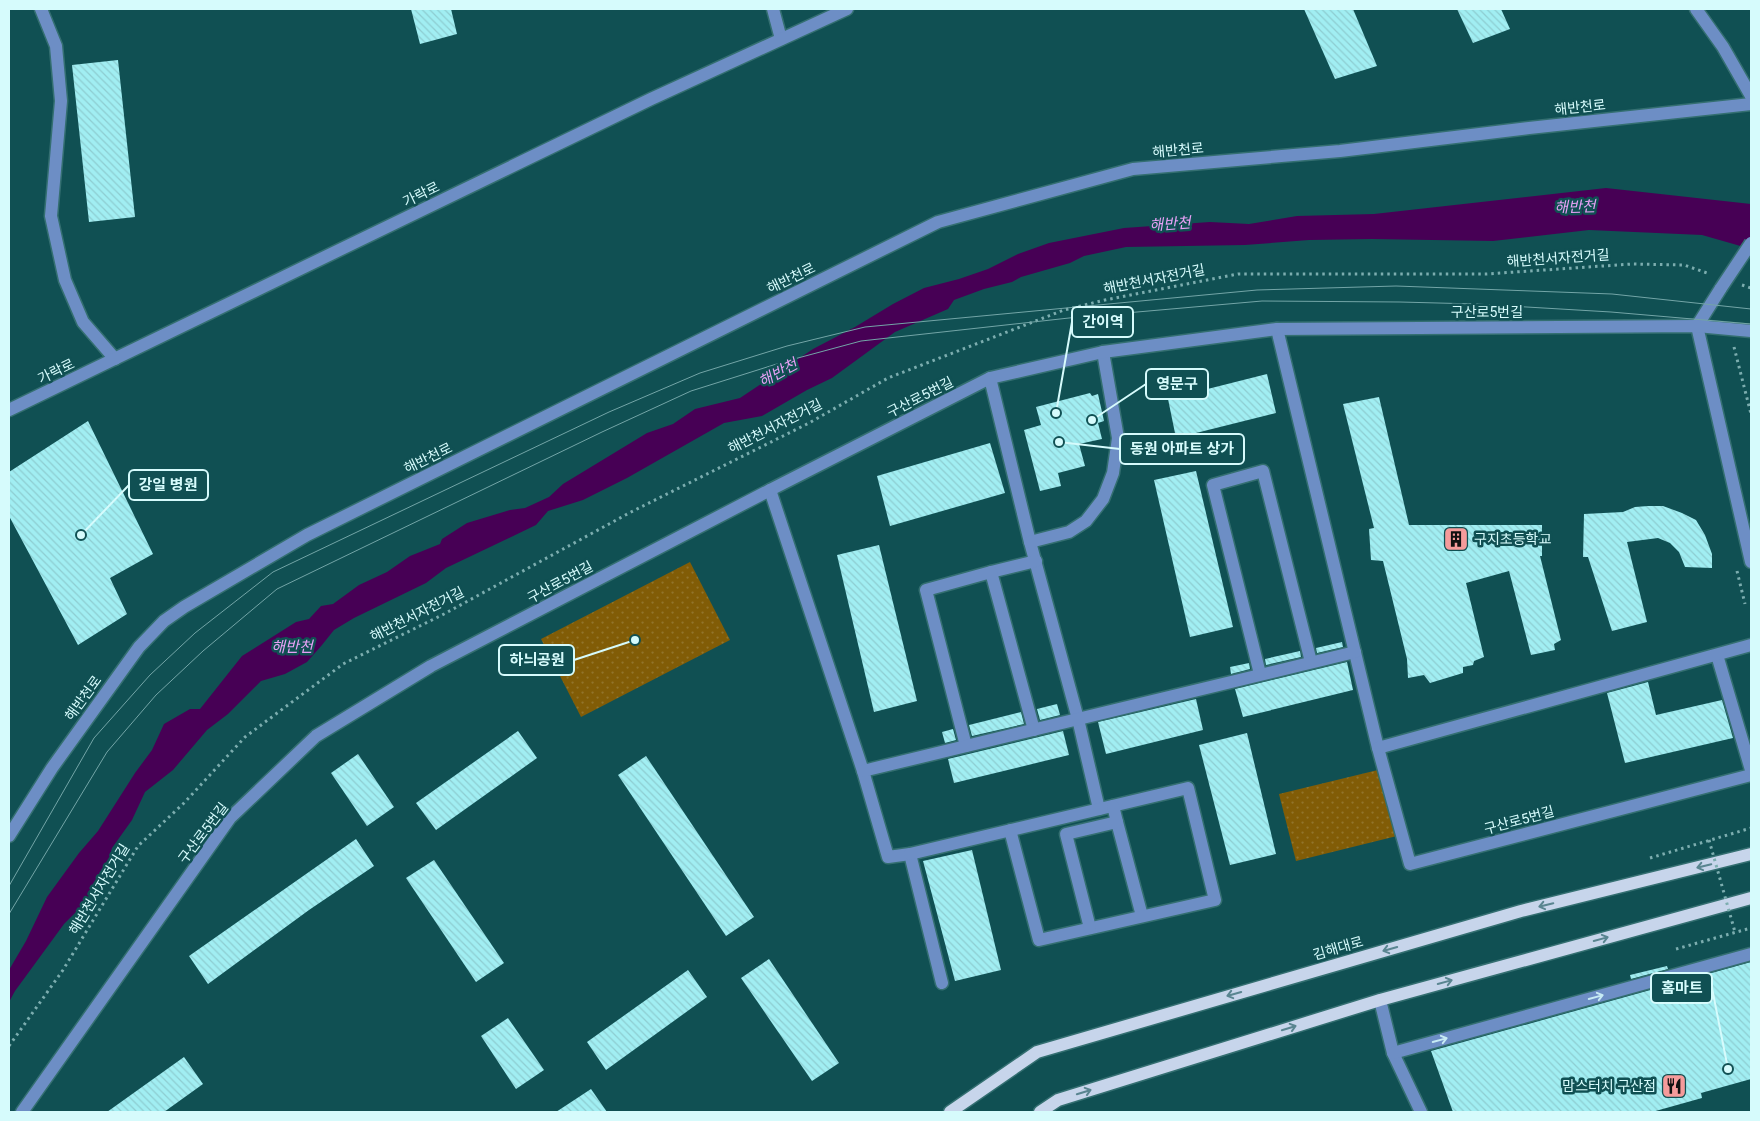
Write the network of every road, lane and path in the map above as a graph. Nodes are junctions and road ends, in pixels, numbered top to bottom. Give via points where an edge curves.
1 (41, 9) edge
2 (773, 9) edge
3 (847, 9) edge
4 (1696, 9) edge
5 (781, 39) junction
6 (1751, 96) edge
7 (1751, 104) edge
8 (1751, 243) edge
9 (1719, 282) junction
10 (1734, 282) dead end
11 (1751, 288) edge
12 (1697, 326) junction
13 (1277, 329) junction
14 (1751, 331) edge
15 (1733, 345) dead end
16 (1103, 352) junction
17 (115, 359) junction
18 (990, 378) junction
19 (9, 410) edge
20 (1751, 414) edge
21 (770, 490) junction
22 (1030, 542) junction
23 (1036, 560) junction
24 (1751, 562) edge
25 (991, 572) junction
26 (1751, 645) edge
27 (1355, 652) junction
28 (1717, 655) junction
29 (1311, 662) junction
30 (1260, 674) junction
31 (1078, 719) junction
32 (1034, 730) junction
33 (966, 746) junction
34 (1378, 748) junction
35 (1751, 770) edge
36 (863, 772) junction
37 (1751, 775) edge
38 (1113, 806) junction
39 (1099, 809) junction
40 (1117, 822) junction
41 (1751, 828) edge
42 (1010, 830) junction
43 (9, 836) edge
44 (1709, 840) junction
45 (910, 854) junction
46 (1751, 854) edge
47 (1650, 858) dead end
48 (1751, 898) edge
49 (1142, 916) junction
50 (1090, 928) junction
51 (1751, 928) edge
52 (1735, 932) junction
53 (1676, 949) dead end
54 (1751, 954) edge
55 (942, 983) dead end
56 (1380, 1000) junction
57 (9, 1046) edge
58 (1393, 1053) junction
59 (22, 1112) edge
60 (950, 1112) edge
61 (1040, 1112) edge
62 (1422, 1112) edge

1 - 17 street via 56,46 61,101 51,216 65,280 83,322
2 - 5 street
3 - 5 street, 가락로
4 - 6 street via 1723,47
5 - 17 street, 가락로
7 - 43 street, 해반천로 via 1340,151 1133,169 938,222 307,535 184,607 164,621 139,647 52,768
8 - 9 street, bridge
9 - 12 street
9 - 57 path, 해반천서자전거길 via 1684,265 1641,264 1486,274 1238,274 1064,310 888,378 809,423 631,512 444,614 344,664 245,737 184,803 138,846 63,970
10 - 11 path
12 - 13 street, 구산로5번길
12 - 14 street, 구산로5번길
12 - 24 street
13 - 16 street, 구산로5번길
13 - 27 street, 구산로5번길
15 - 20 path
16 - 18 street, 구산로5번길
16 - 22 street via 1118,438 1113,474 1104,499 1086,521 1069,532
17 - 19 street, 가락로
18 - 21 street, 구산로5번길
18 - 22 street
21 - 36 street
21 - 59 street, 구산로5번길 via 431,666 316,736 230,818
22 - 23 street
23 - 25 street
23 - 31 street
25 - 32 street
25 - 33 street via 926,590
26 - 28 street
27 - 29 street
27 - 34 street, 구산로5번길
28 - 34 street
28 - 35 street
29 - 30 street
29 - 30 street via 1263,471 1213,485
30 - 31 street
31 - 32 street
31 - 39 street
32 - 33 street
33 - 36 street
34 - 37 street, 구산로5번길 via 1410,864
36 - 45 street via 888,857
38 - 39 street
38 - 40 street
38 - 49 street via 1188,788 1215,900
39 - 42 street
40 - 49 street
40 - 50 street via 1066,834
41 - 44 path
42 - 45 street
42 - 50 street via 1039,940
44 - 47 path
44 - 52 path, bridge
45 - 55 street
46 -> 60 main road, 김해대로 via 1521,911 1037,1052
56 -> 48 main road
49 - 50 street
51 - 52 path
52 - 53 path
58 -> 54 street
56 - 58 street
61 -> 56 main road via 1058,1100
58 - 62 street

